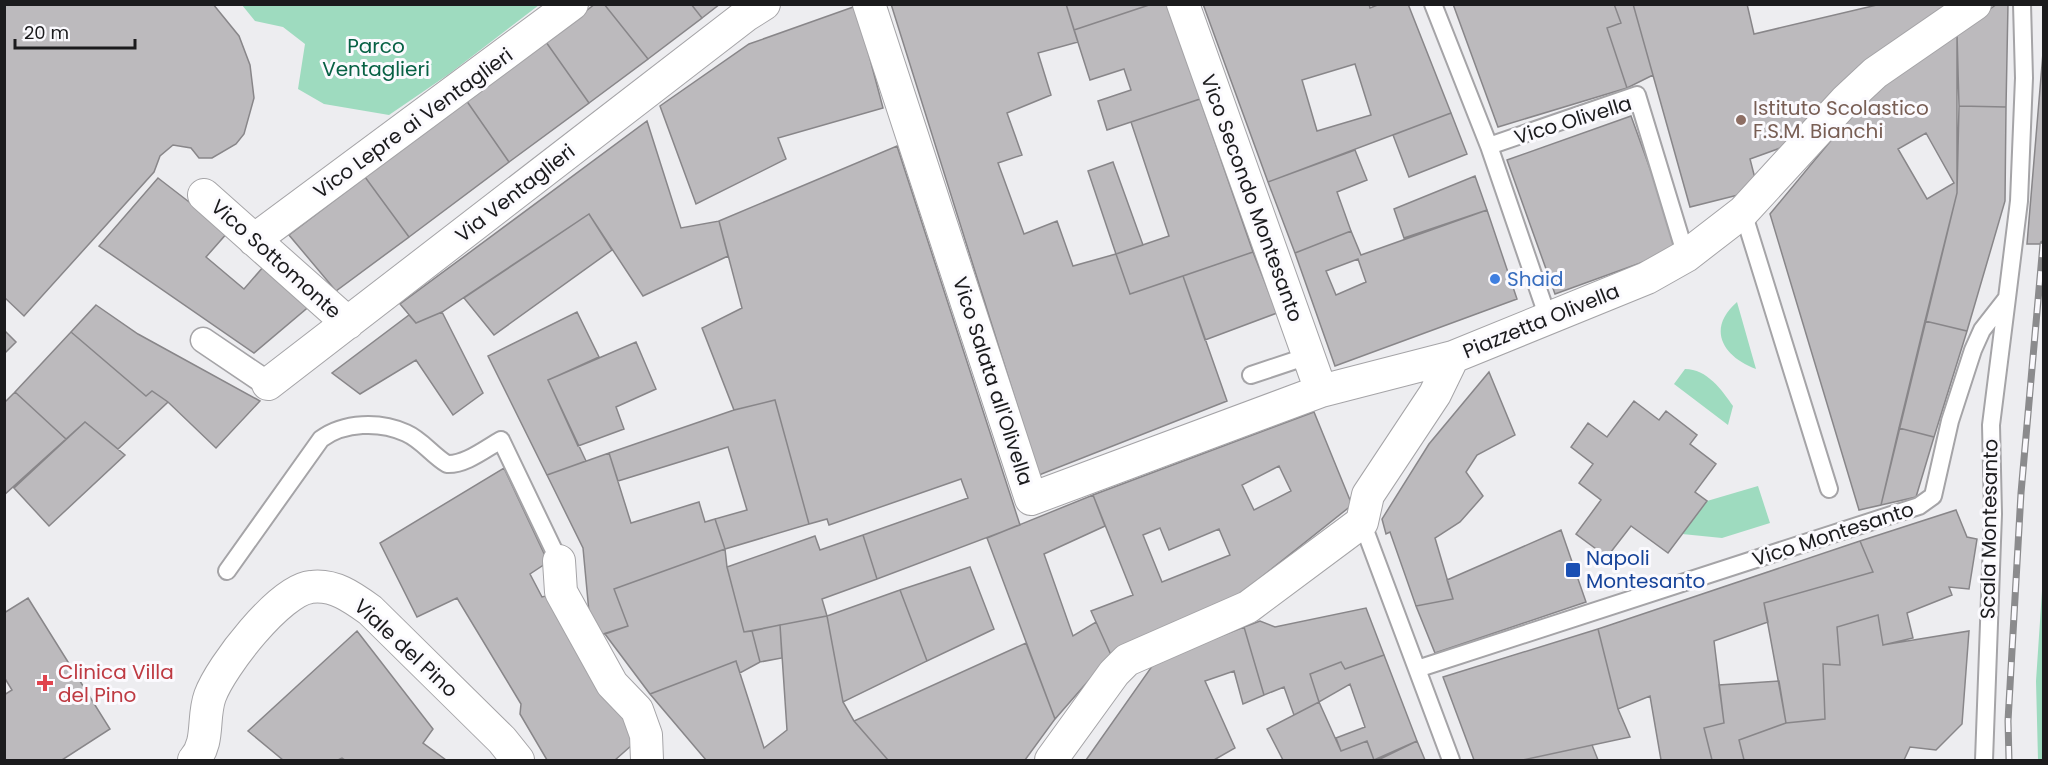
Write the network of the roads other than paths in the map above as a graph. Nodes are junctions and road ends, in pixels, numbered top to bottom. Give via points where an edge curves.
1 (572, 4) edge
2 (764, 4) edge
3 (869, 4) edge
4 (1183, 4) edge
5 (1433, 4) edge
6 (1975, 4) edge
7 (2022, 4) edge
8 (1489, 146) junction
9 (204, 195) dead end
10 (1743, 212) junction
11 (254, 240) junction
12 (1686, 256) junction
13 (2007, 298) junction
14 (1548, 318) junction
15 (348, 323) junction
16 (203, 340) dead end
17 (1308, 356) junction
18 (1453, 357) junction
19 (1251, 375) dead end
20 (268, 384) joint
21 (1321, 391) junction
22 (1829, 489) dead end
23 (1362, 522) junction
24 (559, 561) joint
25 (227, 571) dead end
26 (1418, 669) junction
27 (194, 760) edge
28 (518, 760) edge
29 (647, 760) edge
30 (1051, 760) edge
31 (1451, 760) edge
32 (1984, 760) edge

1 - 11 street, Vico Lepre ai Ventaglieri
2 - 15 street, Via Ventaglieri
3 - 21 street, Vico Salata all'Olivella via 1031,499
4 - 17 street, Vico Secondo Montesanto
5 - 8 lane
6 - 10 street, Piazzetta Olivella via 1875,74 1845,101
7 - 13 lane via 2024,78 2019,201
8 - 12 lane, Vico Olivella via 1637,95
8 - 14 lane
9 - 11 street, Vico Sottomonte
10 - 12 street, Piazzetta Olivella
10 - 22 lane
11 - 15 street, Vico Sottomonte
12 - 14 street, Piazzetta Olivella via 1647,278
13 - 26 lane, Vico Montesanto via 1982,330 1973,350 1950,421 1933,496 1928,502
13 - 32 lane, Scala Montesanto via 1991,425 1993,514
14 - 18 street, Piazzetta Olivella
15 - 20 street, Via Ventaglieri
16 - 20 street
17 - 19 lane
17 - 21 street, Vico Secondo Montesanto
18 - 21 street, Piazzetta Olivella
18 - 23 street via 1435,394 1368,495
23 - 26 lane
23 - 30 street via 1248,607 1127,660
24 - 25 lane via 501,440 460,462 447,464 405,432 360,425 332,431 321,439
24 - 29 street via 561,592 612,684 637,711 646,735
26 - 31 lane
27 - 28 street, Viale del Pino via 205,744 204,719 224,668 285,600 299,590 323,586 346,594 370,610

